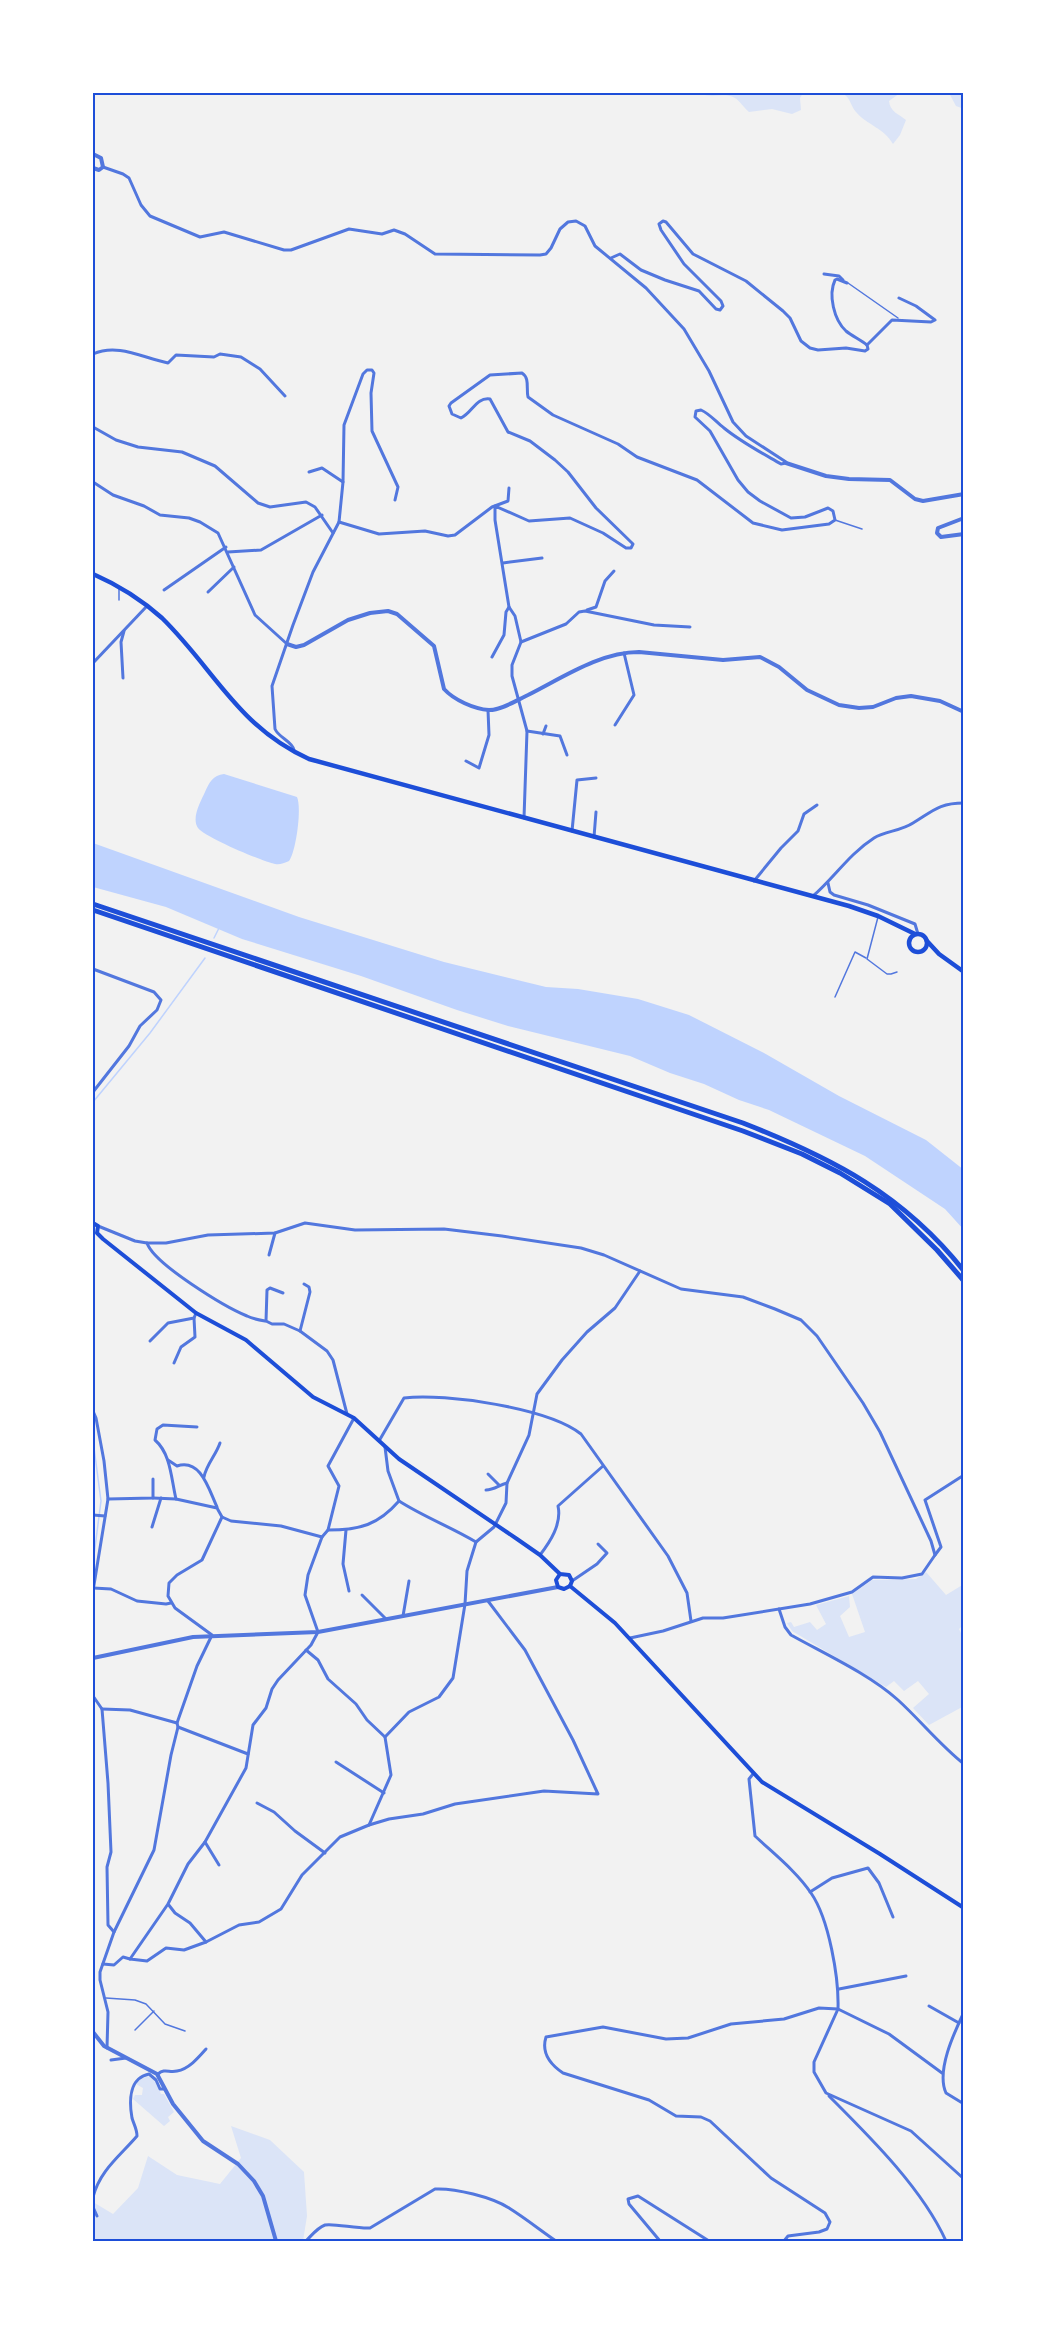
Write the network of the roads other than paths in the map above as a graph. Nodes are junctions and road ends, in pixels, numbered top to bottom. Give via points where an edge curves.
1 (93, 154) edge
2 (103, 167) junction
3 (93, 168) edge
4 (610, 258) junction
5 (824, 274) dead end
6 (847, 282) junction
7 (899, 298) dead end
8 (898, 319) junction
9 (867, 345) junction
10 (93, 354) edge
11 (285, 396) dead end
12 (93, 427) edge
13 (786, 463) junction
14 (309, 472) dead end
15 (93, 482) edge
16 (343, 482) junction
17 (509, 488) dead end
18 (964, 494) edge
19 (394, 500) dead end
20 (495, 506) junction
21 (322, 515) junction
22 (964, 518) edge
23 (835, 520) junction
24 (339, 522) junction
25 (862, 529) dead end
26 (333, 533) junction
27 (964, 534) edge
28 (226, 548) junction
29 (228, 552) junction
30 (542, 558) dead end
31 (502, 563) junction
32 (234, 567) junction
33 (614, 571) dead end
34 (93, 574) edge
35 (119, 588) junction
36 (164, 590) dead end
37 (208, 592) dead end
38 (119, 600) dead end
39 (147, 606) junction
40 (509, 607) junction
41 (585, 611) junction
42 (690, 627) dead end
43 (125, 629) junction
44 (521, 642) junction
45 (287, 645) junction
46 (624, 653) junction
47 (492, 657) dead end
48 (93, 663) edge
49 (123, 678) dead end
50 (519, 699) junction
51 (488, 710) junction
52 (964, 712) edge
53 (615, 725) dead end
54 (546, 726) dead end
55 (527, 731) junction
56 (543, 734) junction
57 (294, 752) junction
58 (567, 755) dead end
59 (466, 761) dead end
60 (596, 778) dead end
61 (964, 803) edge
62 (816, 805) dead end
63 (596, 812) dead end
64 (524, 818) junction
65 (572, 831) junction
66 (594, 837) junction
67 (754, 880) junction
68 (828, 883) junction
69 (813, 896) junction
70 (93, 904) edge
71 (93, 910) edge
72 (878, 916) junction
73 (898, 927) junction
74 (917, 934) junction
75 (927, 940) junction
76 (909, 943) junction
77 (923, 951) junction
78 (939, 954) junction
79 (867, 959) junction
80 (93, 969) edge
81 (897, 972) dead end
82 (964, 972) edge
83 (836, 997) dead end
84 (93, 1092) edge
85 (93, 1223) edge
86 (98, 1226) junction
87 (95, 1233) edge
88 (275, 1233) junction
89 (147, 1243) junction
90 (269, 1255) dead end
91 (640, 1271) junction
92 (964, 1271) edge
93 (964, 1281) edge
94 (304, 1284) dead end
95 (283, 1293) dead end
96 (196, 1313) junction
97 (194, 1318) junction
98 (266, 1321) junction
99 (300, 1331) junction
100 (150, 1341) dead end
101 (174, 1363) dead end
102 (93, 1411) edge
103 (532, 1413) junction
104 (347, 1414) junction
105 (354, 1418) junction
106 (197, 1427) dead end
107 (379, 1441) junction
108 (220, 1443) dead end
109 (385, 1447) junction
110 (168, 1460) junction
111 (604, 1465) junction
112 (488, 1474) dead end
113 (964, 1475) edge
114 (153, 1479) dead end
115 (204, 1479) junction
116 (507, 1484) junction
117 (499, 1485) junction
118 (486, 1490) dead end
119 (153, 1498) junction
120 (161, 1498) junction
121 (108, 1499) junction
122 (176, 1499) junction
123 (399, 1502) junction
124 (217, 1508) junction
125 (93, 1515) edge
126 (105, 1516) junction
127 (222, 1517) junction
128 (495, 1524) junction
129 (152, 1527) dead end
130 (328, 1530) junction
131 (346, 1530) junction
132 (322, 1537) junction
133 (476, 1542) junction
134 (598, 1544) dead end
135 (540, 1555) junction
136 (934, 1555) junction
137 (560, 1574) junction
138 (409, 1581) dead end
139 (571, 1584) junction
140 (558, 1587) junction
141 (93, 1589) edge
142 (349, 1591) dead end
143 (362, 1595) dead end
144 (487, 1600) junction
145 (171, 1603) junction
146 (465, 1604) junction
147 (778, 1609) junction
148 (403, 1616) junction
149 (386, 1619) junction
150 (691, 1621) junction
151 (318, 1632) junction
152 (212, 1635) junction
153 (630, 1638) junction
154 (306, 1650) junction
155 (93, 1659) edge
156 (93, 1696) edge
157 (102, 1709) junction
158 (178, 1725) junction
159 (385, 1737) junction
160 (248, 1754) junction
161 (336, 1762) dead end
162 (964, 1764) edge
163 (753, 1774) junction
164 (384, 1792) junction
165 (257, 1803) dead end
166 (369, 1825) junction
167 (205, 1842) junction
168 (325, 1853) junction
169 (219, 1865) dead end
170 (810, 1892) junction
171 (168, 1904) junction
172 (964, 1908) edge
173 (893, 1917) dead end
174 (114, 1932) junction
175 (206, 1942) junction
176 (130, 1959) junction
177 (103, 1964) junction
178 (906, 1976) dead end
179 (839, 1989) junction
180 (106, 1998) junction
181 (929, 2006) dead end
182 (838, 2009) junction
183 (154, 2010) junction
184 (964, 2012) edge
185 (959, 2023) junction
186 (135, 2030) dead end
187 (185, 2031) dead end
188 (93, 2032) edge
189 (107, 2048) junction
190 (206, 2049) dead end
191 (126, 2058) junction
192 (111, 2060) dead end
193 (942, 2073) junction
194 (157, 2074) junction
195 (164, 2089) junction
196 (826, 2093) junction
197 (964, 2104) edge
198 (964, 2180) edge
199 (93, 2197) edge
200 (93, 2207) edge
201 (97, 2216) dead end
202 (276, 2241) edge
203 (306, 2241) edge
204 (556, 2241) edge
205 (660, 2241) edge
206 (709, 2241) edge
207 (784, 2241) edge
208 (946, 2241) edge

1 - 2 street via 101,158
2 - 3 street
2 - 4 street via 129,178 150,216 200,237 224,232 291,250 349,228 382,234 394,230 435,254 540,255 551,248 560,229 576,221 585,226 595,246
4 - 9 street via 620,254 641,270 699,291 720,310 721,301 684,264 661,230 659,224 666,222 693,254 746,281 783,311 810,348 865,351
4 - 13 street via 646,288 684,330 733,422 746,436
5 - 6 street via 839,276
6 - 8 lane
6 - 9 street via 835,280 831,298 839,322
7 - 8 street via 935,320
8 - 9 street via 887,322
10 - 11 street via 125,350 168,363 176,355 241,357 260,369
12 - 21 street via 116,440 182,452 215,466 258,503 270,507 306,502
13 - 18 street via 826,476 890,480 923,501
13 - 23 street via 781,464 724,429 707,413 696,411 695,417 710,431 748,492 791,518 828,508
14 - 16 street via 322,468
15 - 28 street via 160,515 200,522 218,533
16 - 19 street via 344,425 363,374 372,370 372,431 398,487
16 - 24 street
17 - 20 street via 508,501
20 - 23 street via 529,521 570,518 626,548 633,546 592,504 568,472 536,444 508,432 490,399 478,402 461,418 452,414 449,406 453,401 490,375 522,373 528,381 528,397 553,415 618,444 637,457 697,480 753,523 782,530
20 - 24 street via 448,536 425,531 379,534
20 - 31 street
21 - 26 street
21 - 29 street via 261,550
22 - 27 street via 938,528 937,533 940,537
23 - 25 lane
24 - 26 street
26 - 45 street
28 - 29 street
28 - 36 street
29 - 32 street
30 - 31 street
31 - 40 street
32 - 37 street
32 - 45 street via 255,615
33 - 41 street via 605,581 596,607
34 - 35 main road
35 - 38 lane
35 - 39 main road
39 - 43 street
39 - 57 main road via 173,630 247,718
40 - 44 street
40 - 47 street via 504,635
41 - 42 street via 654,626
41 - 44 street via 566,624
43 - 48 street
43 - 49 street via 121,642
44 - 50 street via 512,665
45 - 51 street via 304,645 348,620 388,611 397,614 434,646 448,694
45 - 57 street via 272,695 277,734 293,746
46 - 50 street
46 - 52 street via 723,660 760,657 780,667 807,690 839,705 873,707 911,696 940,701
46 - 53 street via 634,695
50 - 51 street
50 - 55 street
51 - 59 street via 489,735 479,768
54 - 56 street
55 - 56 street
55 - 64 street
56 - 58 street via 560,736
57 - 64 main road via 331,766
60 - 65 street via 577,780
61 - 68 street via 935,807 912,824 877,836
62 - 67 street via 804,814 798,831
63 - 66 street
64 - 65 main road
65 - 66 main road
66 - 67 main road
67 - 69 main road
68 - 69 street
68 - 74 street via 834,895 915,924
69 - 72 main road
70 - 92 highway via 801,1146 892,1199
71 - 93 highway via 802,1154 890,1203
72 - 73 main road
72 - 79 lane
73 - 74 main road
73 - 76 main road
74 - 75 main road
74 - 76 main road
75 - 77 main road
75 - 78 main road
76 - 77 main road via 912,951
77 - 78 main road
78 - 82 main road
79 - 81 lane via 887,974
79 - 83 lane via 855,952
80 - 84 street via 154,992 160,1000 157,1010 140,1026
85 - 86 main road
86 - 87 main road
86 - 89 street
87 - 96 main road
88 - 89 street via 208,1235
88 - 90 street
88 - 91 street via 305,1223 356,1230 444,1230 581,1248
89 - 98 street via 158,1261 247,1316
91 - 103 street via 615,1308 586,1332 556,1368 537,1394
91 - 136 street via 681,1288 743,1297 801,1320 817,1336 880,1432
94 - 99 street via 310,1292
95 - 98 street via 267,1290
96 - 97 street
96 - 104 main road via 246,1340 313,1397
97 - 100 street via 168,1323
97 - 101 street via 195,1337 181,1347
98 - 99 street
99 - 104 street via 333,1360
102 - 121 street
103 - 107 street via 453,1398 404,1398
103 - 111 street via 569,1425 581,1434
103 - 116 street via 529,1435
104 - 105 main road
105 - 107 main road
105 - 130 street via 328,1466 339,1486
106 - 110 street via 163,1425 157,1429 154,1440 163,1447
107 - 109 main road
108 - 115 street
109 - 123 street
109 - 128 main road
110 - 115 street via 177,1466 186,1462 193,1465
110 - 122 street
111 - 135 street via 558,1506 560,1513 552,1539
111 - 150 street via 673,1566 687,1593
112 - 117 street
113 - 136 street via 925,1500 941,1547
114 - 119 street
115 - 124 street
116 - 117 street
116 - 128 street via 506,1503
117 - 118 street
119 - 120 street
119 - 121 street
120 - 122 street
120 - 129 street
121 - 126 street
122 - 124 street
123 - 131 street via 376,1523
123 - 133 street
124 - 127 street
125 - 126 street
126 - 141 street
127 - 132 street
127 - 145 street via 202,1560 169,1582
128 - 133 street
128 - 135 main road
130 - 131 street
130 - 132 street
131 - 142 street via 343,1564
132 - 151 street via 308,1575 306,1595
133 - 146 street via 467,1570
134 - 139 street via 607,1553
135 - 137 main road
136 - 147 street via 922,1574 873,1577 852,1592
137 - 139 main road via 567,1574
137 - 140 main road via 556,1580
138 - 148 street
139 - 140 main road via 564,1589
139 - 153 main road
140 - 144 street
141 - 145 street via 111,1589 137,1601
143 - 149 street
144 - 146 street
144 - 166 street via 525,1650 598,1794 544,1791 455,1804
145 - 152 street
146 - 148 street
146 - 159 street via 453,1678 446,1690 409,1712
147 - 150 street
147 - 162 street via 791,1635 897,1699 944,1749
148 - 149 street
149 - 151 street
150 - 153 street
151 - 152 street
151 - 154 street
152 - 155 street
152 - 158 street via 197,1666
153 - 163 main road
154 - 159 street via 318,1660 328,1679
154 - 160 street via 272,1689 266,1708 253,1725
156 - 157 street
157 - 158 street via 130,1710
157 - 174 street via 111,1852 107,1867 108,1925
158 - 160 street
158 - 174 street via 154,1850
159 - 164 street via 390,1775
160 - 167 street via 246,1768
161 - 164 street
163 - 170 street via 749,1779 755,1836
163 - 172 main road
164 - 166 street
165 - 168 street
166 - 168 street via 340,1837
167 - 169 street
167 - 171 street via 188,1864
168 - 175 street via 302,1875 281,1909 259,1922 239,1925
170 - 173 street via 832,1878 868,1868 879,1882
170 - 179 street via 831,1942
171 - 175 street
171 - 176 street
174 - 177 street
175 - 176 street via 184,1950 166,1948 147,1961
176 - 177 street via 123,1957 114,1965
177 - 180 street via 100,1980
178 - 179 street
179 - 182 street
180 - 183 lane via 135,2000
180 - 189 street
181 - 185 street
182 - 193 street via 889,2034
182 - 196 street via 814,2062 814,2072
182 - 207 street via 819,2008 784,2019 731,2024 688,2038 666,2039 603,2026 546,2037 544,2043 552,2066 563,2073 649,2100 676,2116 710,2121 771,2178 825,2213 830,2222 827,2229 788,2236
183 - 186 lane
183 - 187 lane via 165,2024
184 - 185 street
185 - 193 street
188 - 189 street
189 - 191 street
190 - 194 street via 181,2070 162,2070
191 - 192 street
191 - 194 street
193 - 197 street via 946,2093
194 - 195 street
195 - 199 street via 149,2074 136,2080 131,2107 136,2136 114,2158
195 - 202 street via 203,2141 238,2164 254,2181
196 - 198 street via 912,2131
196 - 208 street via 873,2140 937,2222
200 - 201 street
203 - 204 street via 326,2225 370,2228 435,2189 499,2203
205 - 206 street via 629,2204 632,2196 638,2196

